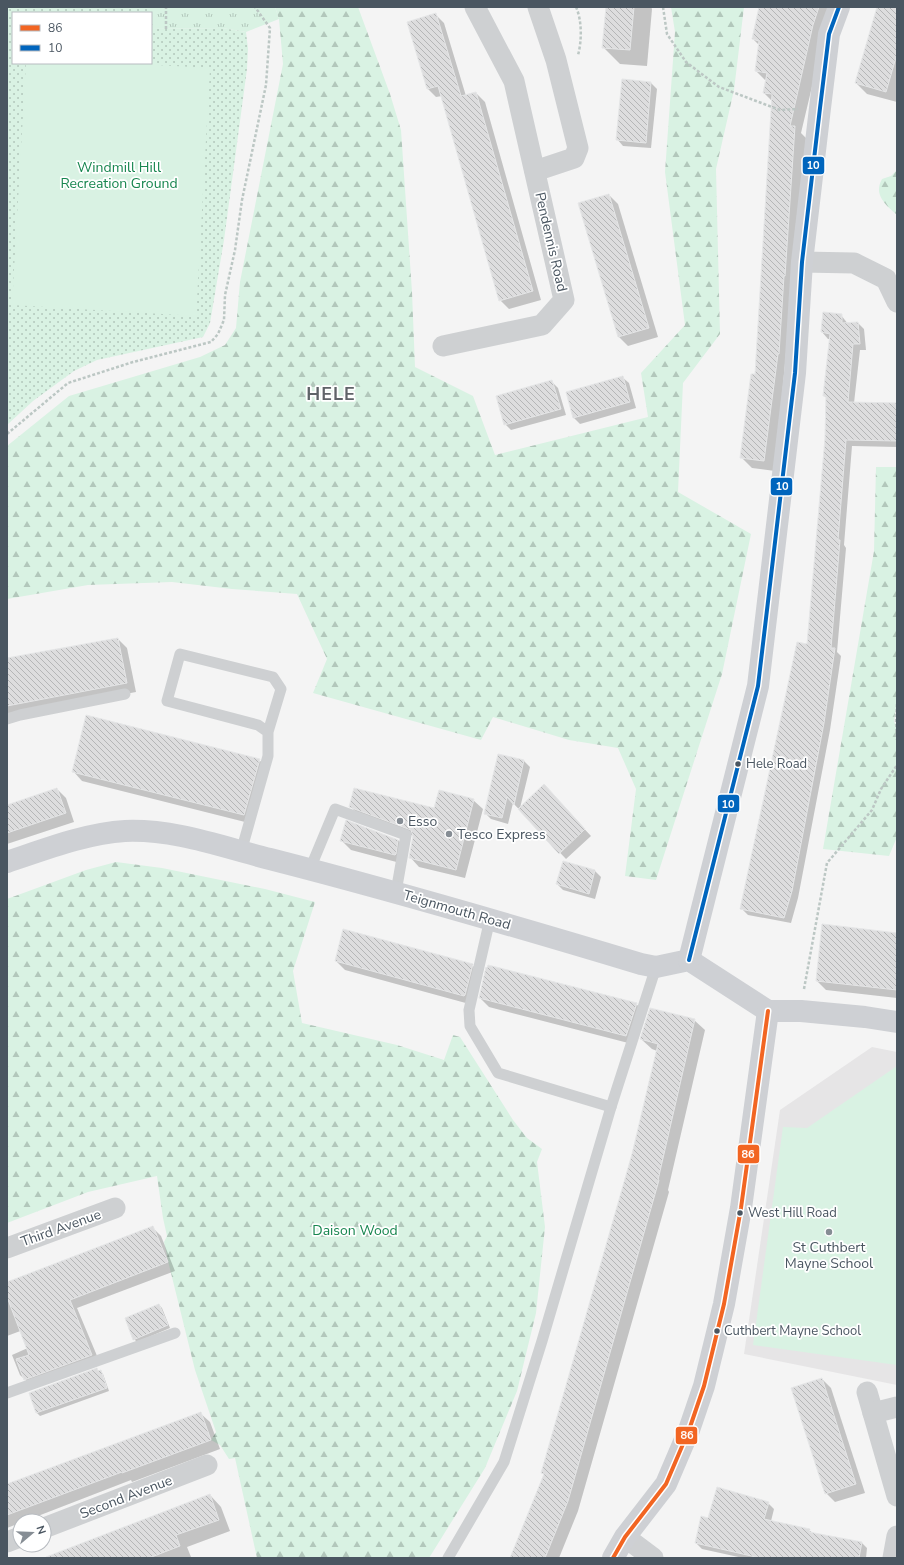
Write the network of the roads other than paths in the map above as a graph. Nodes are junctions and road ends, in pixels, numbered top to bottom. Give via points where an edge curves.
1 (475, 7) edge
2 (538, 7) edge
3 (839, 7) edge
4 (535, 170) junction
5 (802, 262) junction
6 (897, 302) edge
7 (444, 346) dead end
8 (125, 694) dead end
9 (7, 719) edge
10 (268, 732) junction
11 (241, 852) junction
12 (7, 862) edge
13 (310, 869) junction
14 (396, 892) junction
15 (490, 919) junction
16 (689, 960) junction
17 (656, 967) junction
18 (768, 1011) junction
19 (897, 1022) edge
20 (611, 1107) junction
21 (115, 1208) dead end
22 (7, 1248) edge
23 (175, 1333) dead end
24 (867, 1392) dead end
25 (7, 1393) edge
26 (897, 1407) edge
27 (873, 1413) junction
28 (207, 1465) dead end
29 (897, 1496) edge
30 (52, 1525) edge
31 (897, 1536) edge
32 (625, 1537) junction
33 (448, 1558) edge
34 (613, 1558) edge
35 (653, 1558) edge
36 (893, 1558) edge

1 - 4 street, Pendennis Road via 514,81
2 - 4 street via 556,60 578,148 574,158
3 - 5 street via 829,34
4 - 7 street, Pendennis Road via 564,300 542,325
5 - 6 street via 854,263 886,280
5 - 16 street via 794,373 758,686
8 - 9 lane
10 - 10 lane via 258,725 167,701 180,654 273,677 282,689
10 - 11 lane via 268,756
11 - 12 street, Teignmouth Road via 169,833 125,831 94,835
11 - 13 street, Teignmouth Road
13 - 14 street, Teignmouth Road
13 - 14 lane via 335,809 406,835
14 - 15 street, Teignmouth Road
15 - 17 street, Teignmouth Road
15 - 20 lane via 469,1010 470,1026 498,1073
16 - 17 street, Teignmouth Road
16 - 18 street
17 - 20 lane
18 - 19 street via 801,1011
18 - 32 street via 741,1208 724,1304 704,1386 666,1484
20 - 33 lane via 504,1462
21 - 22 street, Third Avenue
23 - 25 lane
24 - 27 street
26 - 27 street
27 - 29 street
28 - 30 street, Second Avenue
31 - 36 street
32 - 34 street
32 - 35 street

